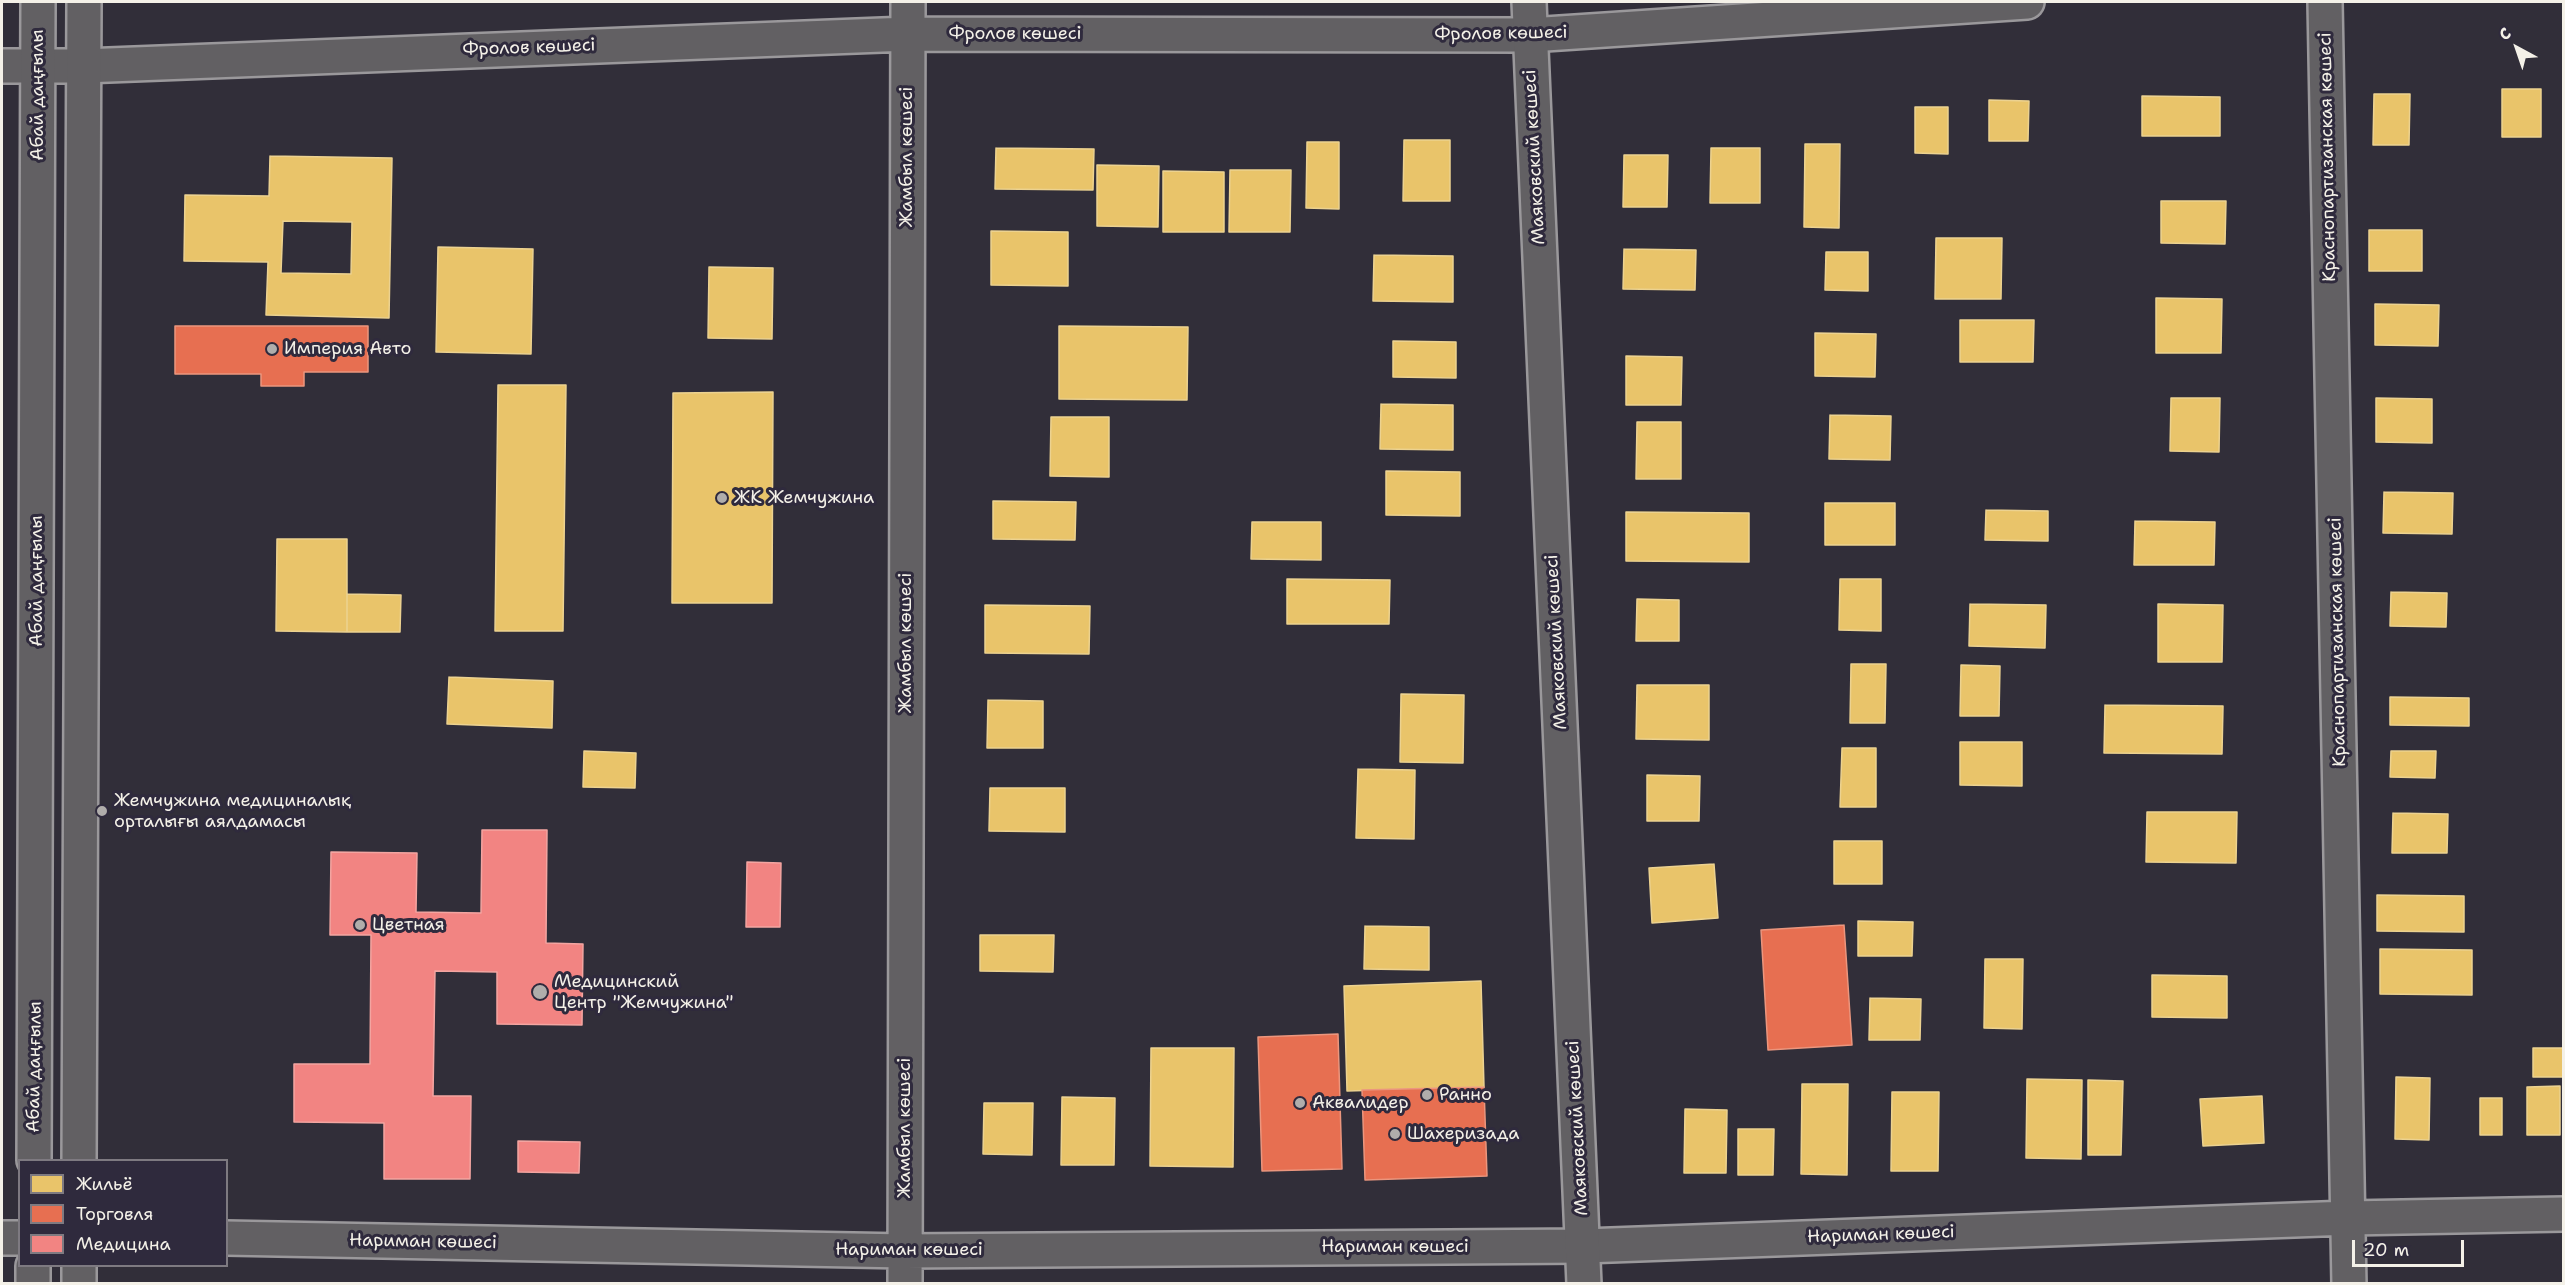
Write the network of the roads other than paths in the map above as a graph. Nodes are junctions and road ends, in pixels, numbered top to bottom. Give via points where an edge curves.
1 (38, 2) edge
2 (84, 2) edge
3 (908, 2) edge
4 (1529, 2) edge
5 (2027, 2) edge
6 (2325, 2) edge
7 (908, 34) junction
8 (1530, 35) junction
9 (38, 64) junction
10 (2, 66) edge
11 (83, 66) junction
12 (34, 1159) edge
13 (79, 1159) edge
14 (2564, 1214) edge
15 (2349, 1218) junction
16 (2, 1238) edge
17 (18, 1238) edge
18 (228, 1238) edge
19 (1584, 1246) junction
20 (905, 1251) junction
21 (33, 1267) edge
22 (79, 1267) edge
23 (33, 1284) edge
24 (79, 1284) edge
25 (905, 1284) edge
26 (1584, 1284) edge
27 (2349, 1284) edge

1 - 9 street, Абай даңғылы
2 - 11 street
3 - 7 street, Жамбыл көшесі
4 - 8 street, Маяковский көшесі
5 - 8 street, Фролов көшесі
6 - 15 street, Краснопартизанская көшесі
7 - 8 street, Фролов көшесі
7 - 11 street, Фролов көшесі
7 - 20 street, Жамбыл көшесі
8 - 19 street, Маяковский көшесі
9 - 10 street, Фролов көшесі
9 - 11 street, Фролов көшесі
9 - 12 street, Абай даңғылы
11 - 13 street
14 - 15 street, Нариман көшесі
15 - 19 street, Нариман көшесі
15 - 27 street, Краснопартизанская көшесі
16 - 17 street
18 - 20 street, Нариман көшесі
19 - 20 street, Нариман көшесі
19 - 26 street, Маяковский көшесі
20 - 25 street, Жамбыл көшесі
21 - 23 street
22 - 24 street

